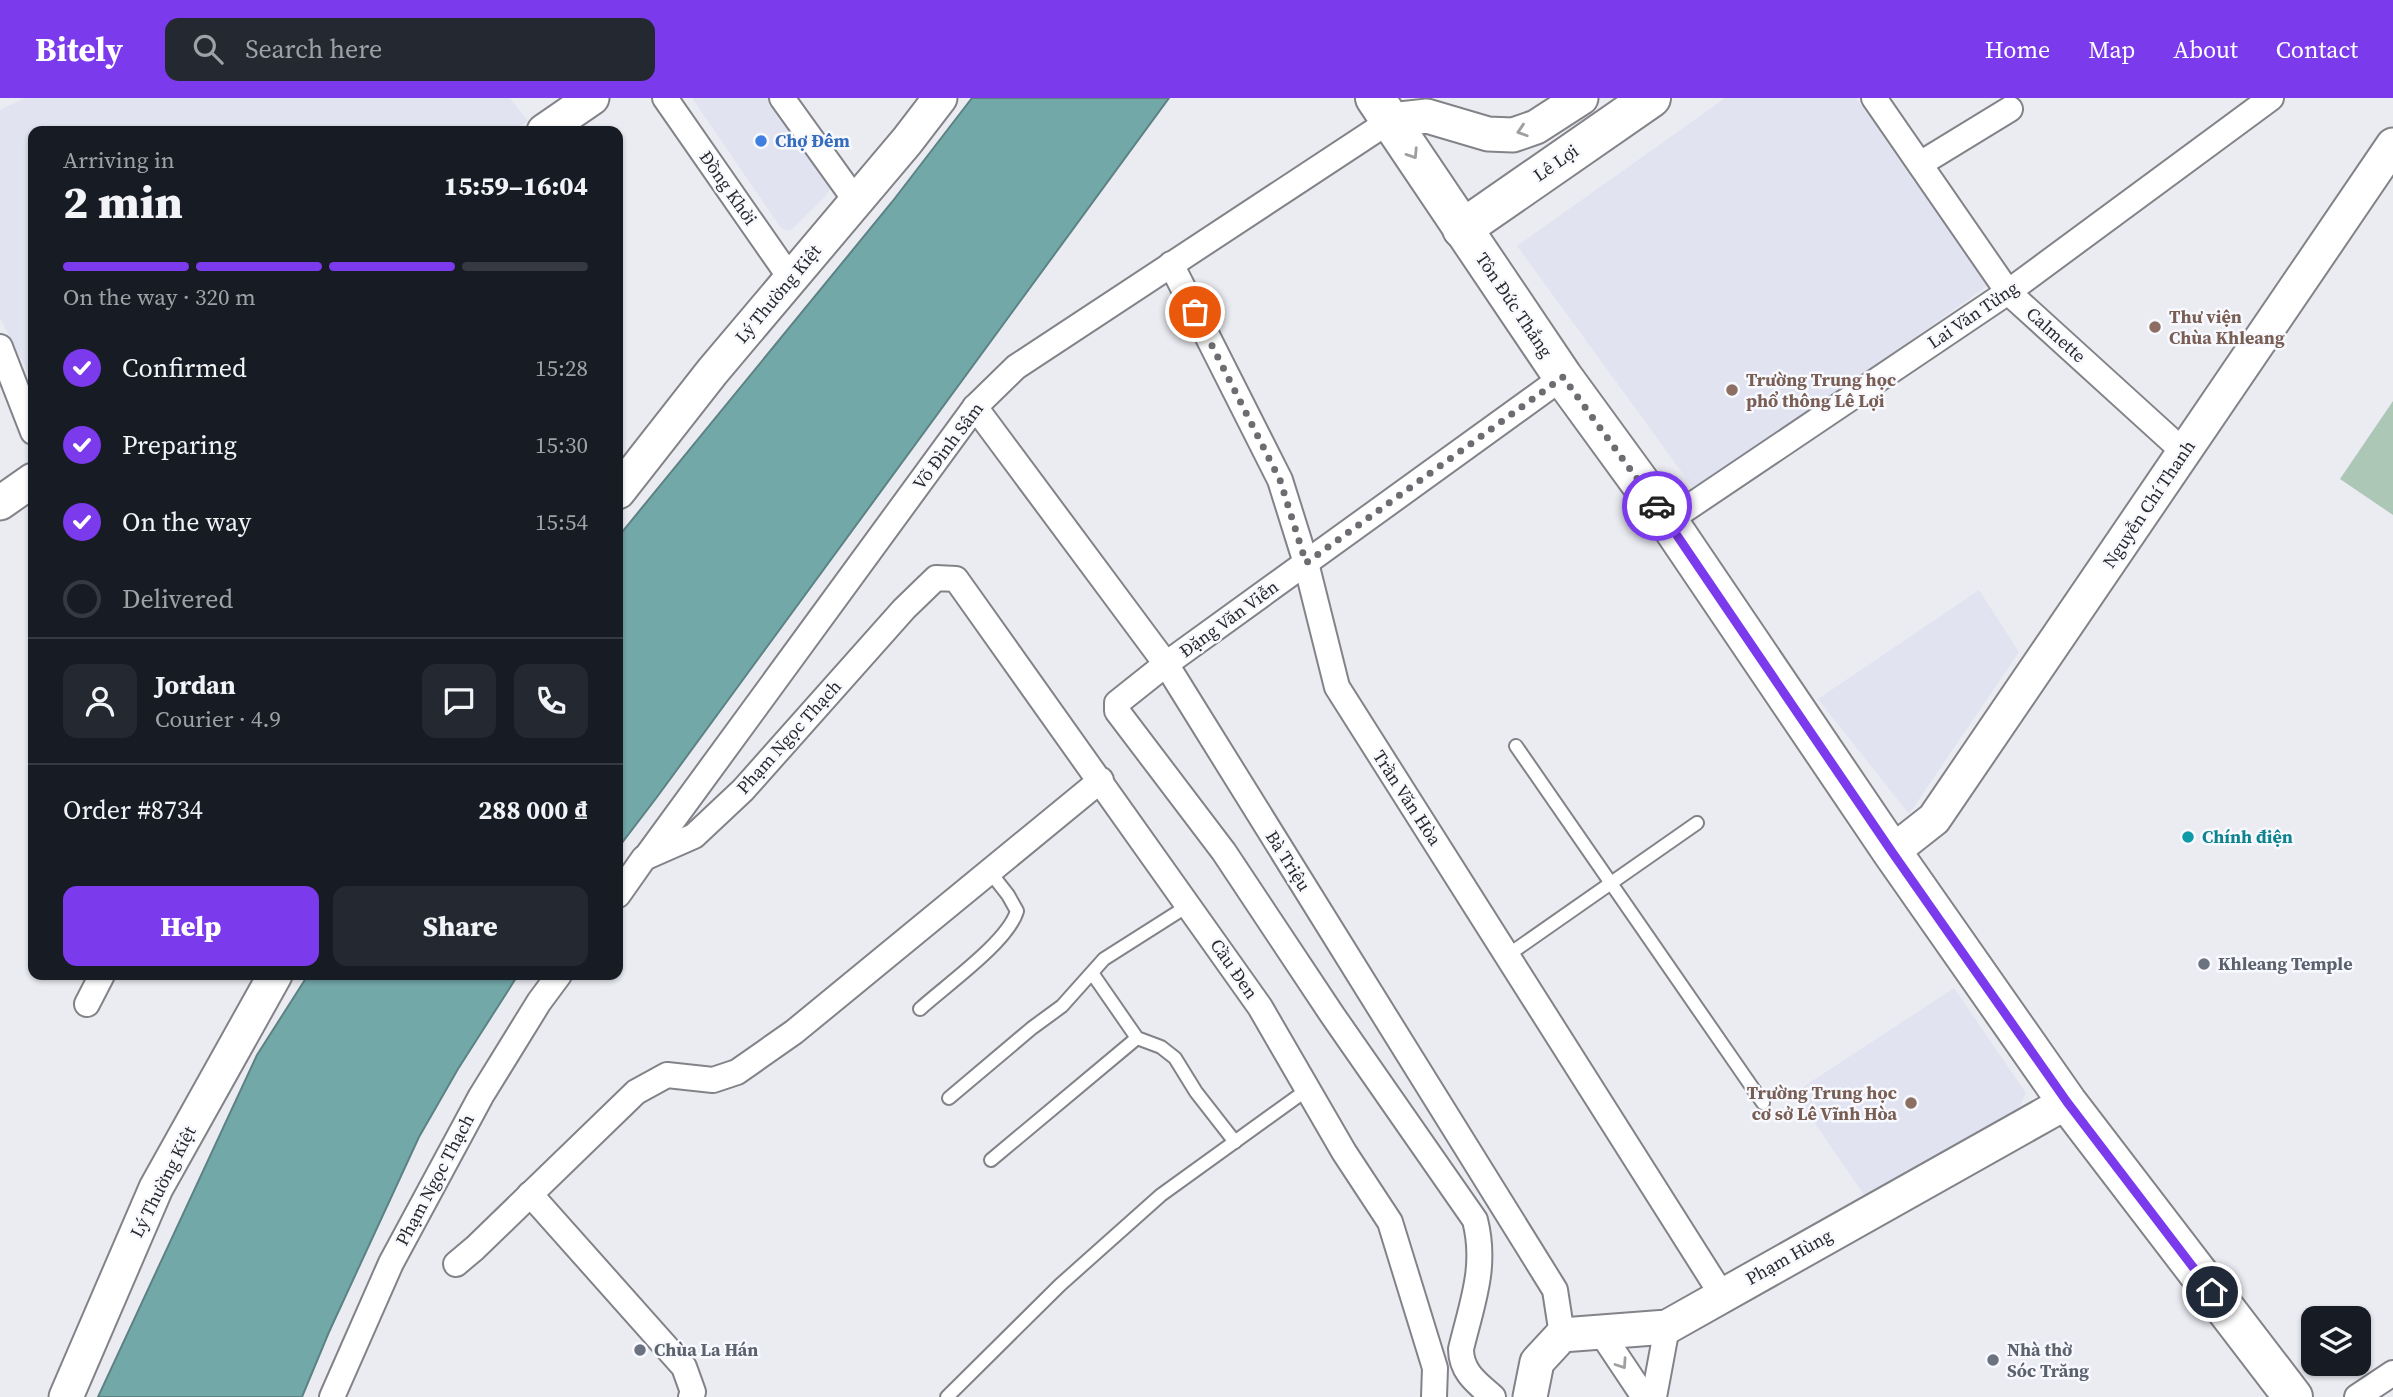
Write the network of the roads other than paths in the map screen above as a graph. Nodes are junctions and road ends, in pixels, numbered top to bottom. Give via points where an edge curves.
1 (592, 98) edge
2 (665, 98) edge
3 (782, 98) edge
4 (940, 98) edge
5 (1581, 98) edge
6 (1874, 98) edge
7 (2271, 98) edge
8 (1632, 103) edge
9 (1383, 109) edge
10 (2010, 109) dead end
11 (551, 126) edge
12 (2393, 145) edge
13 (1920, 164) junction
14 (856, 201) junction
15 (1462, 229) junction
16 (1171, 264) junction
17 (791, 279) junction
18 (2008, 292) junction
19 (0, 347) edge
20 (1563, 377) junction
21 (975, 407) junction
22 (28, 419) edge
23 (2184, 452) junction
24 (28, 484) edge
25 (623, 486) edge
26 (0, 503) edge
27 (1668, 521) junction
28 (1306, 563) junction
29 (956, 579) joint
30 (1166, 664) junction
31 (1516, 746) dead end
32 (1101, 780) junction
33 (1697, 823) dead end
34 (1892, 852) junction
35 (644, 858) junction
36 (990, 872) junction
37 (1612, 883) junction
38 (623, 888) edge
39 (1189, 905) junction
40 (1508, 955) junction
41 (1092, 973) junction
42 (99, 980) edge
43 (272, 980) edge
44 (555, 980) edge
45 (87, 1004) dead end
46 (920, 1009) dead end
47 (1137, 1038) junction
48 (1308, 1089) junction
49 (949, 1098) dead end
50 (2067, 1102) junction
51 (1763, 1103) dead end
52 (1235, 1142) junction
53 (991, 1160) dead end
54 (530, 1194) junction
55 (456, 1264) dead end
56 (1722, 1295) junction
57 (1667, 1327) junction
58 (1600, 1331) junction
59 (1562, 1335) junction
60 (2393, 1373) edge
61 (66, 1397) edge
62 (332, 1397) edge
63 (691, 1397) edge
64 (947, 1397) edge
65 (1434, 1397) edge
66 (1493, 1397) edge
67 (1530, 1397) edge
68 (1644, 1397) edge
69 (1654, 1397) edge
70 (2293, 1397) edge
71 (2357, 1397) edge

1 - 11 main road
2 - 17 street, Đồng Khởi
3 - 14 street
4 - 14 main road, Lý Thường Kiệt
5 -> 9 main road via 1536,127 1513,135 1488,134
6 - 13 street, Calmette
7 - 18 street, Lai Văn Tửng
8 - 15 main road, Lê Lợi
9 -> 15 main road, Tôn Đức Thắng
9 - 16 street, Võ Đình Sâm
10 - 13 street
12 - 23 main road, Nguyễn Chí Thanh
13 - 18 street, Calmette
14 - 17 main road, Lý Thường Kiệt
15 - 20 main road, Tôn Đức Thắng
16 - 21 street, Võ Đình Sâm via 1016,367
16 - 28 street, Trần Văn Hòa via 1280,480
17 - 25 main road, Lý Thường Kiệt
18 - 23 street, Calmette
18 - 27 street, Lai Văn Tửng
19 - 22 street
20 - 27 main road, Tôn Đức Thắng
20 - 28 street, Đặng Văn Viễn
21 - 30 street, Bà Triệu
21 - 35 street, Võ Đình Sâm
23 - 34 main road, Nguyễn Chí Thanh via 1934,819
24 - 26 main road
27 - 34 main road, Tôn Đức Thắng
28 - 30 street, Đặng Văn Viễn
28 - 40 street, Trần Văn Hòa via 1337,687
29 - 32 street, Cầu Đen
29 - 35 street, Phạm Ngọc Thạch via 936,578 904,609 743,790 694,836
30 - 59 street, Bà Triệu via 1555,1290
30 - 66 street, Đặng Văn Viễn via 1123,696 1117,711 1224,852 1475,1220 1481,1243 1480,1268 1461,1361
31 - 37 lane
32 - 36 street
32 - 39 street, Cầu Đen
33 - 37 lane
34 - 50 main road, Tôn Đức Thắng
35 - 38 street
36 - 46 lane via 1013,903 1015,917 1004,934
36 - 54 street via 794,1032 737,1072 713,1080 667,1075 636,1092
37 - 40 lane
37 - 51 lane
39 - 41 lane via 1104,959
39 - 48 street, Cầu Đen via 1260,1007
40 - 56 street, Trần Văn Hòa
41 - 47 lane
41 - 49 lane via 1062,1006
42 - 45 street
43 - 61 main road, Lý Thường Kiệt via 156,1188
44 - 62 street, Phạm Ngọc Thạch via 481,1096 410,1227
47 - 52 lane via 1175,1058
47 - 53 lane
48 - 52 lane
48 - 65 street, Cầu Đen via 1390,1222 1435,1368
50 - 56 main road, Phạm Hùng
50 - 70 main road, Tôn Đức Thắng
52 - 64 lane via 1161,1195 1060,1284
54 - 55 street
54 - 63 street via 684,1367
56 - 57 main road, Phạm Hùng
57 - 58 main road, Phạm Hùng
57 - 69 street
58 - 59 main road, Phạm Hùng
58 -> 68 street
59 - 67 main road via 1537,1362
60 - 71 street

